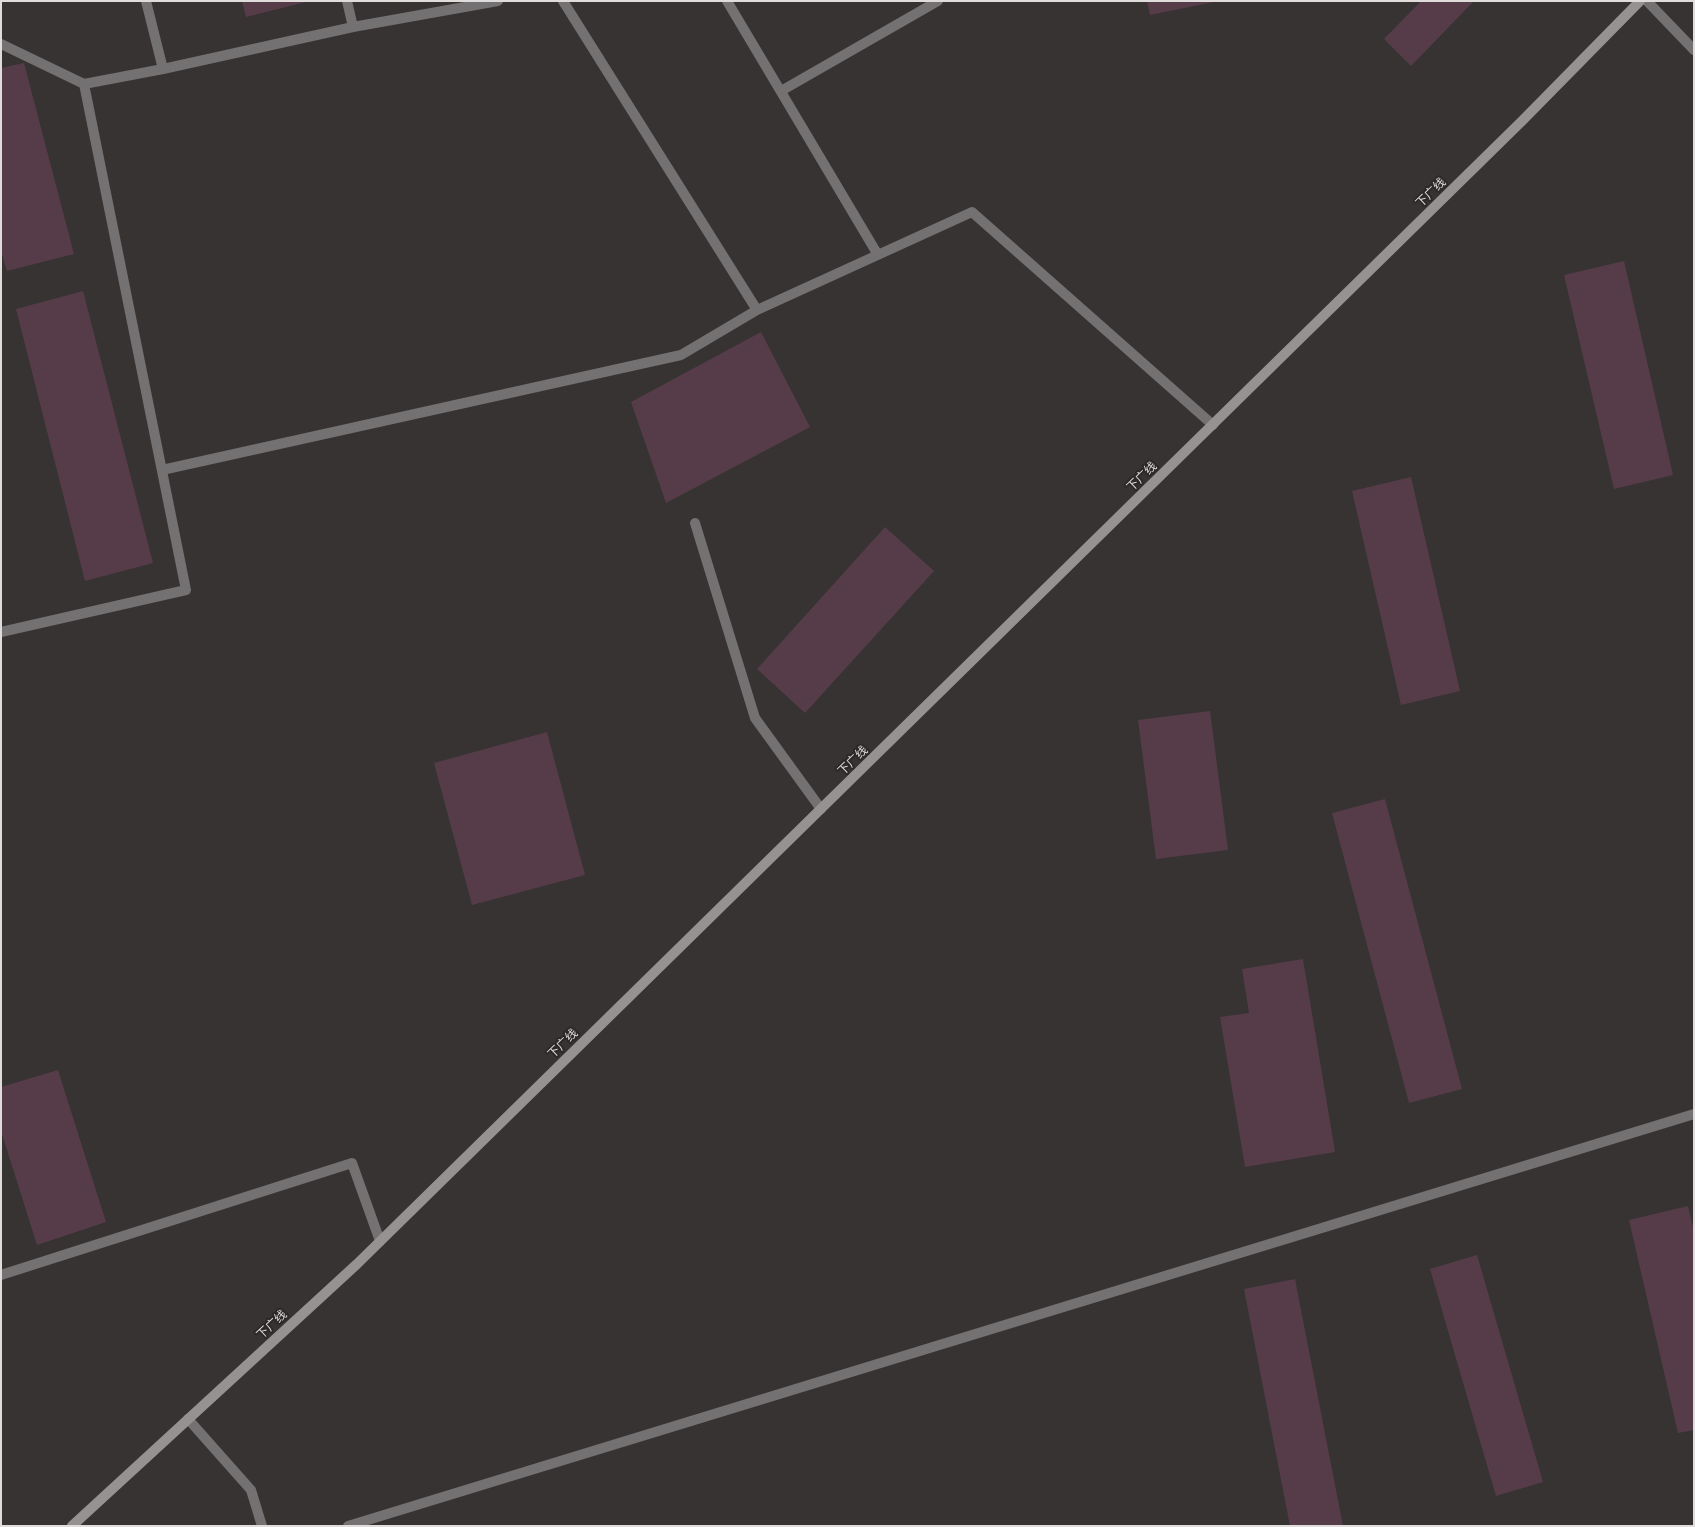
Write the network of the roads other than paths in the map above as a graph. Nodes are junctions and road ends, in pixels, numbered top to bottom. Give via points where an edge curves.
1 (146, 1) edge
2 (347, 1) edge
3 (498, 1) edge
4 (563, 1) edge
5 (728, 1) edge
6 (938, 1) edge
7 (1640, 1) edge
8 (1647, 1) edge
9 (353, 27) junction
10 (1, 44) edge
11 (1694, 50) edge
12 (163, 69) junction
13 (84, 84) junction
14 (780, 91) junction
15 (878, 255) junction
16 (757, 310) junction
17 (1213, 425) junction
18 (162, 470) junction
19 (694, 523) dead end
20 (1, 632) edge
21 (821, 809) junction
22 (1694, 1114) edge
23 (380, 1241) junction
24 (1, 1275) edge
25 (188, 1419) junction
26 (72, 1526) edge
27 (262, 1526) edge
28 (348, 1526) edge

1 - 12 street
2 - 9 street
3 - 9 street
4 - 16 street
5 - 14 street
6 - 14 street
7 - 17 main road, 下广线
8 - 11 street
9 - 12 street
10 - 13 street
12 - 13 street
13 - 18 street
14 - 15 street
15 - 16 street
15 - 17 street via 972,212
16 - 18 street via 681,355
17 - 21 main road, 下广线
18 - 20 street via 186,590
19 - 21 street via 755,718
21 - 23 main road, 下广线
22 - 28 street
23 - 24 street via 352,1163
23 - 25 main road, 下广线
25 - 26 main road, 下广线
25 - 27 street via 251,1490

